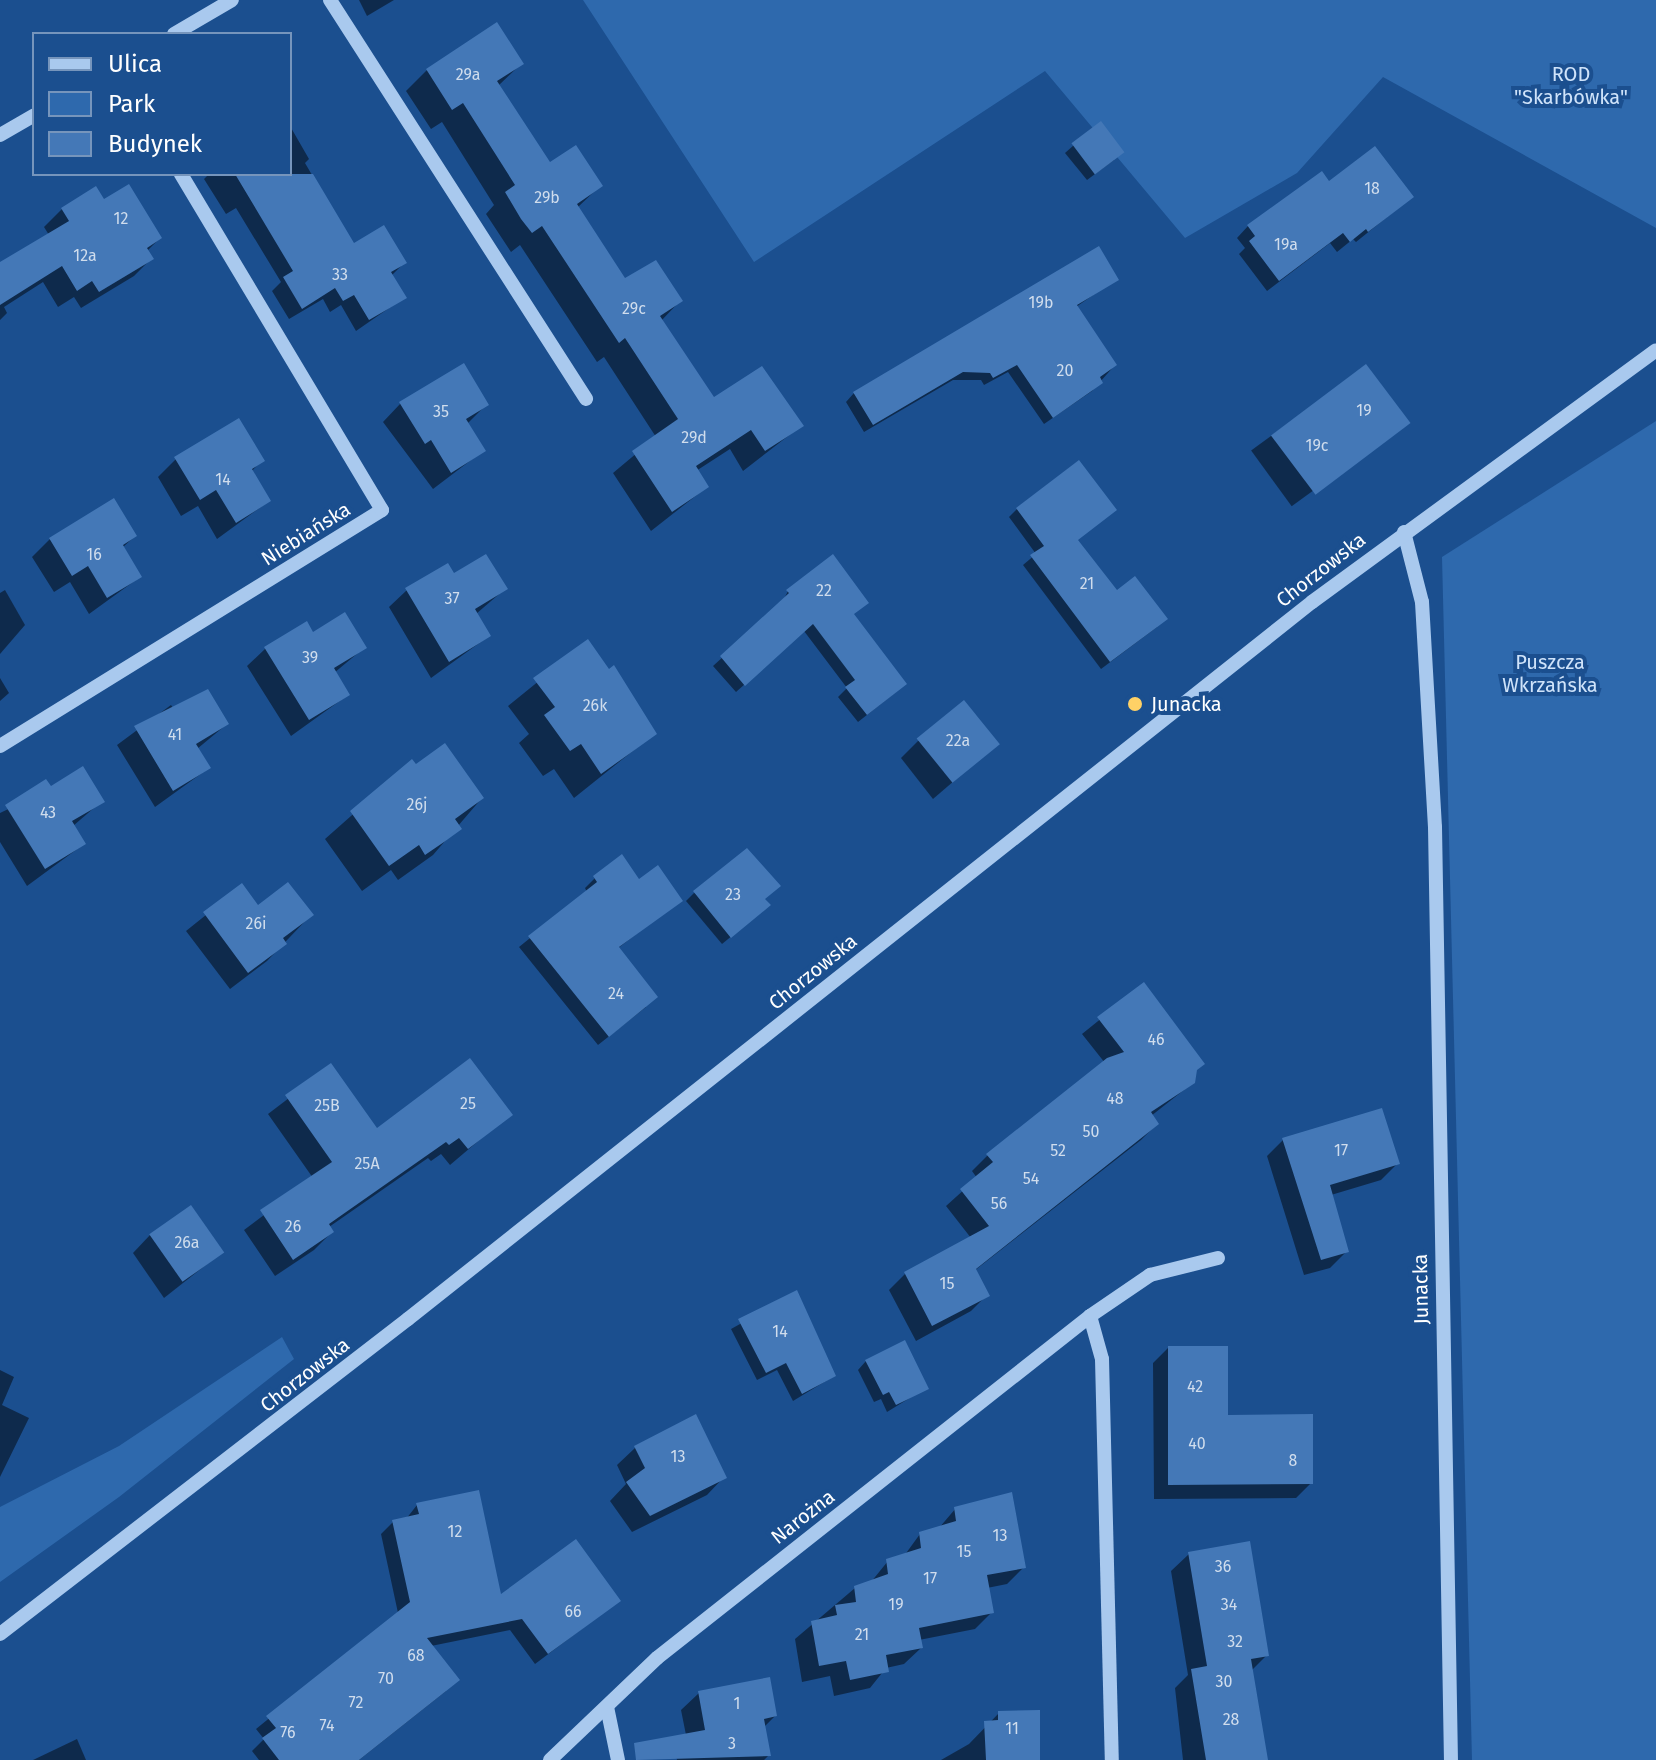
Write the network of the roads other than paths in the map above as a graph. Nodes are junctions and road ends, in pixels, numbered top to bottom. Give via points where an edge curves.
1 (232, 0) edge
2 (330, 0) edge
3 (177, 32) edge
4 (32, 116) edge
5 (0, 135) edge
6 (182, 176) edge
7 (1656, 350) edge
8 (586, 399) dead end
9 (1404, 532) junction
10 (0, 746) edge
11 (1218, 1258) dead end
12 (1090, 1316) junction
13 (0, 1634) edge
14 (607, 1707) junction
15 (550, 1760) edge
16 (618, 1760) edge
17 (1112, 1760) edge
18 (1451, 1760) edge

1 - 3 street
2 - 8 street
4 - 5 street
6 - 10 street, Niebiańska via 382,510
7 - 9 street, Chorzowska
9 - 13 street, Chorzowska
9 - 18 street, Junacka via 1422,602 1435,827
11 - 12 street, Narożna via 1150,1275
12 - 14 street, Narożna via 657,1658
12 - 17 street via 1102,1359
14 - 15 street, Narożna
14 - 16 street

